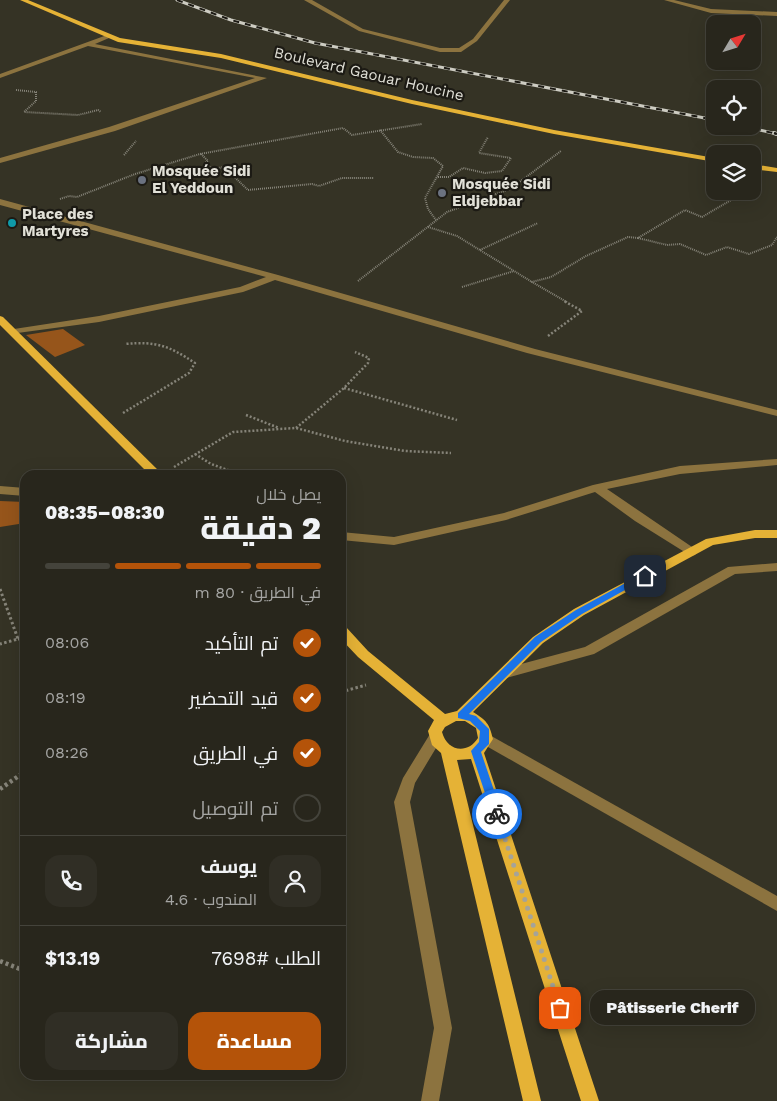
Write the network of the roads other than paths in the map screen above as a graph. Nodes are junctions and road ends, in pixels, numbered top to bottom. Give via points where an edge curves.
1 (23, 0) edge
2 (307, 0) edge
3 (507, 0) edge
4 (667, 0) edge
5 (777, 14) edge
6 (107, 37) junction
7 (87, 44) junction
8 (0, 76) edge
9 (706, 158) edge
10 (0, 162) edge
11 (761, 167) edge
12 (777, 170) edge
13 (0, 202) edge
14 (275, 277) junction
15 (0, 319) edge
16 (14, 332) junction
17 (777, 413) edge
18 (777, 462) edge
19 (152, 470) edge
20 (597, 488) junction
21 (0, 490) edge
22 (20, 492) edge
23 (777, 534) edge
24 (346, 536) edge
25 (691, 552) junction
26 (777, 567) edge
27 (346, 635) edge
28 (506, 673) junction
29 (461, 715) junction
30 (443, 720) junction
31 (435, 738) junction
32 (481, 745) junction
33 (448, 752) junction
34 (777, 904) edge
35 (430, 1101) edge
36 (532, 1101) edge
37 (590, 1101) edge

1 - 6 main road, Boulevard Gaouar Houcine
2 - 3 street via 361,30 440,50 461,50 475,40
4 - 5 street via 710,11
6 - 7 street
6 - 9 main road, Boulevard Gaouar Houcine via 221,56 510,123
7 - 8 street
7 - 10 street via 263,78 121,126
11 - 12 main road
13 - 14 street
14 - 16 street via 243,289 99,319
14 - 17 street via 531,351
15 - 16 main road
16 - 19 main road
18 - 20 street via 680,470
20 - 24 street via 506,516 394,541
20 - 25 street
21 - 22 street
23 - 25 main road via 755,534 710,542
25 - 28 main road via 579,612 538,640
26 - 28 street via 732,570 589,651
27 - 30 main road via 363,654
28 - 29 main road
29 - 30 main road
29 - 32 main road via 482,725
30 - 31 main road via 435,731
31 - 33 main road
31 - 35 street via 408,782 402,802 443,1028
32 - 33 main road via 463,755
32 - 34 street
32 - 37 main road
33 - 36 main road

